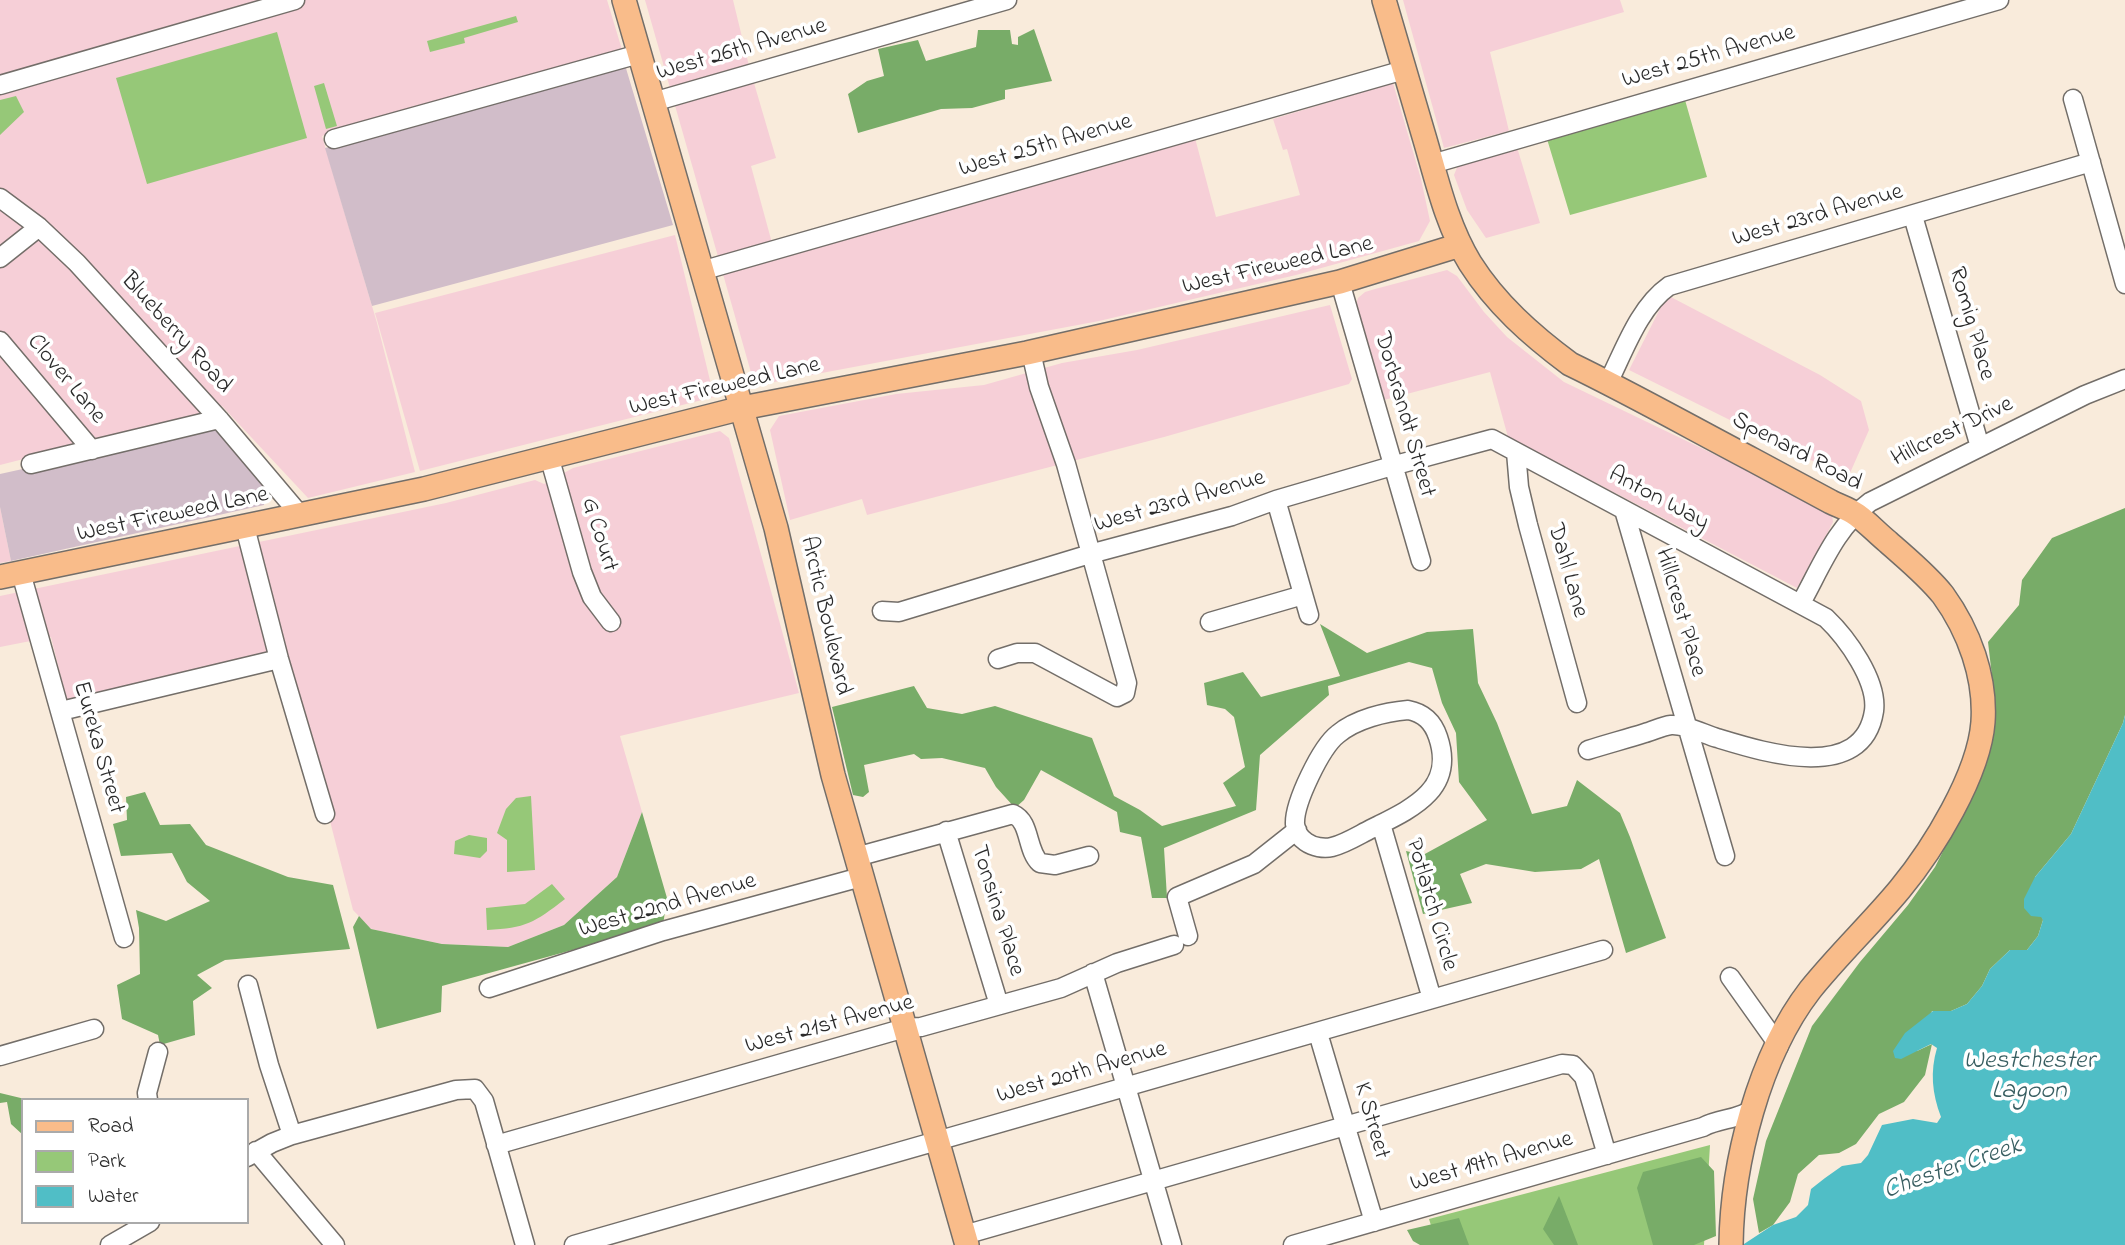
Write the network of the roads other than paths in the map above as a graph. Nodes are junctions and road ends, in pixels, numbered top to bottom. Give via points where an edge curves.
1 (295, 0) edge
2 (624, 0) edge
3 (1007, 0) edge
4 (1384, 0) edge
5 (1999, 0) edge
6 (639, 54) junction
7 (1404, 70) junction
8 (0, 85) edge
9 (2073, 99) dead end
10 (653, 102) junction
11 (334, 139) dead end
12 (2091, 162) junction
13 (1432, 164) junction
14 (0, 198) edge
15 (1913, 216) junction
16 (39, 228) junction
17 (1460, 245) junction
18 (0, 258) edge
19 (701, 271) junction
20 (1340, 282) junction
21 (2125, 284) edge
22 (0, 341) edge
23 (1031, 352) junction
24 (2125, 379) edge
25 (1608, 383) junction
26 (742, 408) junction
27 (219, 419) junction
28 (1492, 439) joint
29 (1980, 447) junction
30 (92, 450) junction
31 (1516, 452) junction
32 (549, 456) junction
33 (31, 464) dead end
34 (1392, 466) junction
35 (1276, 500) junction
36 (1624, 510) junction
37 (1855, 513) junction
38 (301, 516) junction
39 (244, 527) junction
40 (1090, 554) junction
41 (1421, 561) dead end
42 (11, 575) edge
43 (1303, 595) junction
44 (1801, 603) junction
45 (882, 611) dead end
46 (1309, 615) dead end
47 (611, 622) dead end
48 (1210, 622) dead end
49 (279, 659) junction
50 (998, 659) dead end
51 (1577, 703) dead end
52 (61, 711) junction
53 (1686, 729) junction
54 (1588, 750) dead end
55 (325, 814) dead end
56 (1381, 824) junction
57 (1297, 830) junction
58 (946, 831) junction
59 (1089, 856) dead end
60 (1725, 856) dead end
61 (859, 867) junction
62 (124, 937) dead end
63 (1603, 950) dead end
64 (1093, 973) junction
65 (1730, 977) dead end
66 (248, 985) dead end
67 (489, 988) dead end
68 (1432, 999) junction
69 (999, 1005) junction
70 (905, 1028) junction
71 (94, 1029) dead end
72 (1318, 1032) junction
73 (1779, 1046) junction
74 (158, 1052) dead end
75 (0, 1056) edge
76 (1126, 1087) junction
77 (148, 1098) edge
78 (1754, 1109) junction
79 (1346, 1126) junction
80 (1703, 1127) junction
81 (292, 1135) junction
82 (937, 1139) junction
83 (1743, 1144) junction
84 (496, 1145) junction
85 (251, 1154) edge
86 (1607, 1155) junction
87 (1153, 1180) junction
88 (1374, 1222) junction
89 (147, 1224) edge
90 (965, 1240) edge
91 (110, 1245) edge
92 (335, 1245) edge
93 (525, 1245) edge
94 (574, 1245) edge
95 (1172, 1245) edge
96 (1293, 1245) edge
97 (1731, 1245) edge

1 - 8 street
2 - 6 main road, Arctic Boulevard
3 - 10 street, West 26th Avenue
4 - 7 main road, Spenard Road
5 - 13 street, West 25th Avenue
6 - 10 main road, Arctic Boulevard
6 - 11 street, West 26th Avenue
7 - 13 main road, Spenard Road
7 - 19 street, West 25th Avenue
9 - 12 street
10 - 19 main road, Arctic Boulevard
12 - 15 street, West 23rd Avenue
12 - 21 street
13 - 17 main road, Spenard Road
14 - 16 street, Blueberry Road
15 - 25 street, West 23rd Avenue via 1668,286 1646,310
15 - 29 street, Romig Place
16 - 18 street
16 - 27 street, Blueberry Road via 77,263
17 - 20 main road, West Fireweed Lane
17 - 25 main road, Spenard Road via 1521,325 1570,364
19 - 26 main road, Arctic Boulevard
20 - 23 main road, West Fireweed Lane
20 - 34 street, Dorbrandt Street
22 - 30 street, Clover Lane
23 - 26 main road, West Fireweed Lane
23 - 40 street
24 - 29 street, Hillcrest Drive
25 - 37 main road, Spenard Road
26 - 32 main road, West Fireweed Lane
26 - 61 main road, Arctic Boulevard
27 - 30 street
27 - 38 street, Blueberry Road
28 - 31 street, Anton Way
28 - 34 street, West 23rd Avenue
29 - 37 street, Hillcrest Drive
30 - 33 street
31 - 36 street, Anton Way
31 - 51 street, Dahl Lane via 1528,525
32 - 38 main road, West Fireweed Lane
32 - 47 street, G Court via 582,572 592,597
34 - 35 street, West 23rd Avenue
34 - 41 street, Dorbrandt Street
35 - 40 street, West 23rd Avenue
35 - 43 street
36 - 44 street, Anton Way
36 - 53 street, Hillcrest Place
37 - 44 street, Hillcrest Drive
37 - 73 main road, Spenard Road via 1925,574 1954,612 1978,669 1983,725 1962,790 1936,839 1901,887 1808,993
38 - 39 main road, West Fireweed Lane
39 - 42 main road, West Fireweed Lane
39 - 49 street
40 - 45 street, West 23rd Avenue via 899,612
40 - 50 street via 1127,683 1125,693 1117,697 1035,653
42 - 52 street, Eureka Street
43 - 46 street
43 - 48 street
44 - 53 street via 1835,626 1869,678 1875,705 1866,732 1855,746 1812,759
49 - 52 street
49 - 55 street
52 - 62 street, Eureka Street
53 - 54 street via 1673,725
53 - 60 street, Hillcrest Place
56 - 57 street via 1325,848 1310,845
56 - 57 street via 1425,798 1442,768 1434,727 1415,711 1359,722 1328,743 1299,807
56 - 68 street, Potlatch Circle
57 - 64 street, West 21st Avenue via 1254,864 1177,897 1181,941
58 - 59 street, West 22nd Avenue via 1017,816 1040,863 1055,865
58 - 61 street, West 22nd Avenue
58 - 69 street, Tonsina Place
61 - 67 street, West 22nd Avenue
61 - 70 main road, Arctic Boulevard
63 - 68 street, West 20th Avenue
64 - 69 street, West 21st Avenue via 1061,988
64 - 76 street
65 - 73 street
66 - 81 street
68 - 72 street, West 20th Avenue
69 - 70 street, West 21st Avenue
70 - 82 main road, Arctic Boulevard
70 - 84 street, West 21st Avenue
71 - 75 street
72 - 76 street, West 20th Avenue
72 - 79 street, K Street
73 - 78 main road, Spenard Road
74 - 77 street
76 - 82 street, West 20th Avenue
76 - 87 street
78 - 80 street, West 19th Avenue via 1740,1118 1721,1119
78 - 83 main road, Spenard Road
79 - 86 street via 1562,1063 1573,1065 1584,1077
79 - 87 street
79 - 88 street, K Street
80 - 83 street, West 19th Avenue via 1731,1130
80 - 86 street, West 19th Avenue
81 - 84 street via 475,1088 484,1101
81 - 85 street
82 - 90 main road, Arctic Boulevard
82 - 94 street, West 20th Avenue
83 - 97 main road, Spenard Road via 1731,1208
84 - 93 street
85 - 92 street
86 - 88 street, West 19th Avenue
87 - 90 street
87 - 95 street
88 - 96 street, West 19th Avenue
89 - 91 street

